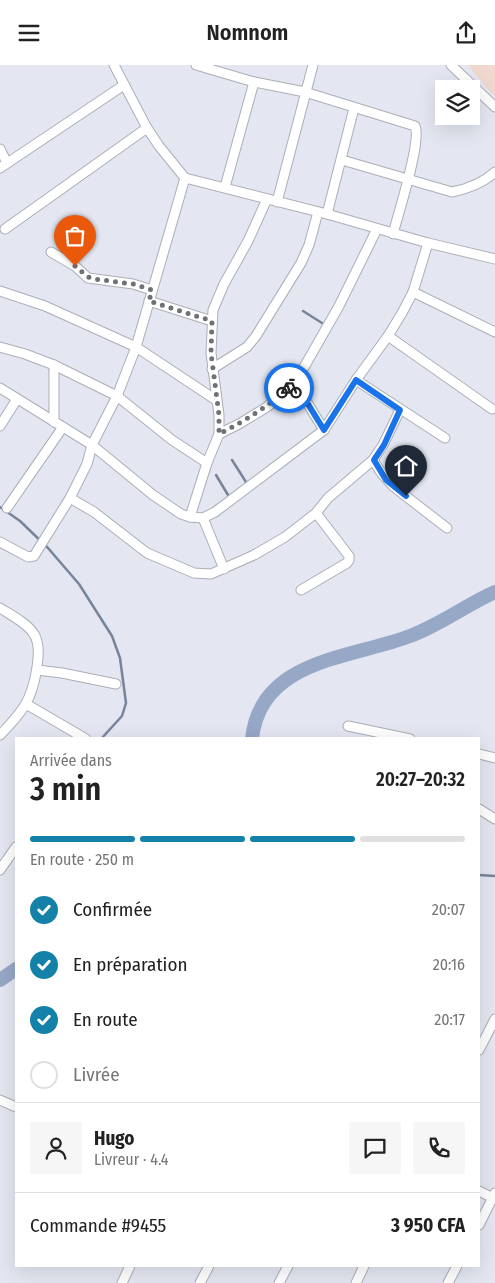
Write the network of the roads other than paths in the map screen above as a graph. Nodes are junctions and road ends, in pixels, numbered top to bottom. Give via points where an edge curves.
1 (114, 65) edge
2 (196, 65) edge
3 (313, 65) edge
4 (451, 65) edge
5 (254, 82) junction
6 (124, 85) junction
7 (305, 92) junction
8 (495, 107) edge
9 (354, 108) junction
10 (147, 128) junction
11 (0, 149) edge
12 (342, 160) junction
13 (4, 165) edge
14 (495, 172) edge
15 (185, 178) junction
16 (408, 179) junction
17 (225, 187) junction
18 (267, 199) junction
19 (277, 202) junction
20 (322, 213) junction
21 (5, 229) dead end
22 (377, 229) junction
23 (393, 233) junction
24 (428, 243) junction
25 (50, 252) dead end
26 (493, 255) edge
27 (152, 290) junction
28 (0, 291) edge
29 (413, 292) junction
30 (149, 301) junction
31 (212, 321) junction
32 (495, 332) edge
33 (388, 335) junction
34 (0, 347) edge
35 (136, 347) junction
36 (54, 365) junction
37 (212, 369) junction
38 (356, 380) junction
39 (295, 383) junction
40 (0, 388) edge
41 (117, 396) junction
42 (17, 399) junction
43 (216, 400) junction
44 (492, 409) dead end
45 (400, 410) junction
46 (54, 422) junction
47 (0, 426) edge
48 (63, 427) junction
49 (324, 430) junction
50 (219, 434) junction
51 (445, 438) dead end
52 (92, 445) junction
53 (374, 460) junction
54 (208, 463) junction
55 (70, 498) junction
56 (7, 508) dead end
57 (316, 513) junction
58 (190, 517) junction
59 (203, 518) junction
60 (447, 527) dead end
61 (0, 542) edge
62 (224, 569) junction
63 (301, 589) dead end
64 (0, 608) edge
65 (37, 670) junction
66 (116, 684) dead end
67 (26, 704) junction
68 (348, 726) dead end
69 (376, 731) junction
70 (0, 735) edge
71 (83, 737) edge
72 (383, 737) edge
73 (402, 737) edge
74 (480, 754) edge
75 (495, 758) edge
76 (480, 810) edge
77 (495, 819) edge
78 (15, 848) edge
79 (0, 870) edge
80 (495, 1019) edge
81 (480, 1048) edge
82 (0, 1101) edge
83 (15, 1107) edge
84 (480, 1191) edge
85 (494, 1197) edge
86 (480, 1223) edge
87 (130, 1267) edge
88 (208, 1267) edge
89 (287, 1267) edge
90 (364, 1267) edge
91 (456, 1267) edge
92 (122, 1283) edge
93 (200, 1283) edge
94 (279, 1283) edge
95 (356, 1283) edge
96 (448, 1283) edge

1 - 6 street
2 - 5 street
3 - 7 street
4 - 8 street
5 - 7 street
5 - 17 street
6 - 10 street
6 - 13 street
7 - 9 street
7 - 19 street
9 - 12 street
9 - 16 street via 415,126 417,130
10 - 15 street
10 - 21 street
11 - 13 street
12 - 16 street
12 - 20 street
14 - 16 street via 471,186 452,192
15 - 17 street
15 - 27 street
16 - 23 street
17 - 18 street
18 - 19 street
18 - 31 street via 217,299
19 - 20 street
20 - 22 street
20 - 37 street via 301,263 256,336 247,347
22 - 23 street
22 - 39 street via 339,306
23 - 24 street
24 - 26 street
24 - 29 street
25 - 27 street via 88,277
27 - 30 street
28 - 35 street via 45,306
29 - 32 street
29 - 33 street
30 - 31 street
30 - 35 street
31 - 37 street
33 - 38 street
33 - 44 street
34 - 36 street
35 - 41 street
35 - 43 street
36 - 41 street
36 - 46 street
37 - 43 street
38 - 45 street
38 - 49 street
39 - 49 street
39 - 50 street via 267,407
40 - 42 street
41 - 52 street
41 - 54 street via 172,440
42 - 46 street
42 - 47 street
43 - 50 street
45 - 51 street
45 - 53 street
46 - 48 street
48 - 52 street
48 - 56 street
49 - 59 street via 215,513
50 - 54 street
52 - 55 street via 87,464
52 - 58 street via 153,495
53 - 57 street via 328,498
53 - 60 street via 394,487
54 - 58 street
55 - 61 street via 34,556 28,557
55 - 62 street via 94,512 147,553 194,573 211,574
57 - 62 street via 285,537
57 - 63 street via 349,560
58 - 59 street
59 - 62 street
64 - 65 street via 35,635
65 - 66 street
65 - 67 street
67 - 70 street
67 - 71 street
68 - 69 street
69 - 72 street
69 - 73 street
74 - 75 street
76 - 77 street
78 - 79 street
80 - 81 street
82 - 83 street
84 - 85 street
85 - 86 street
87 - 92 street
88 - 93 street
89 - 94 street
90 - 95 street
91 - 96 street

